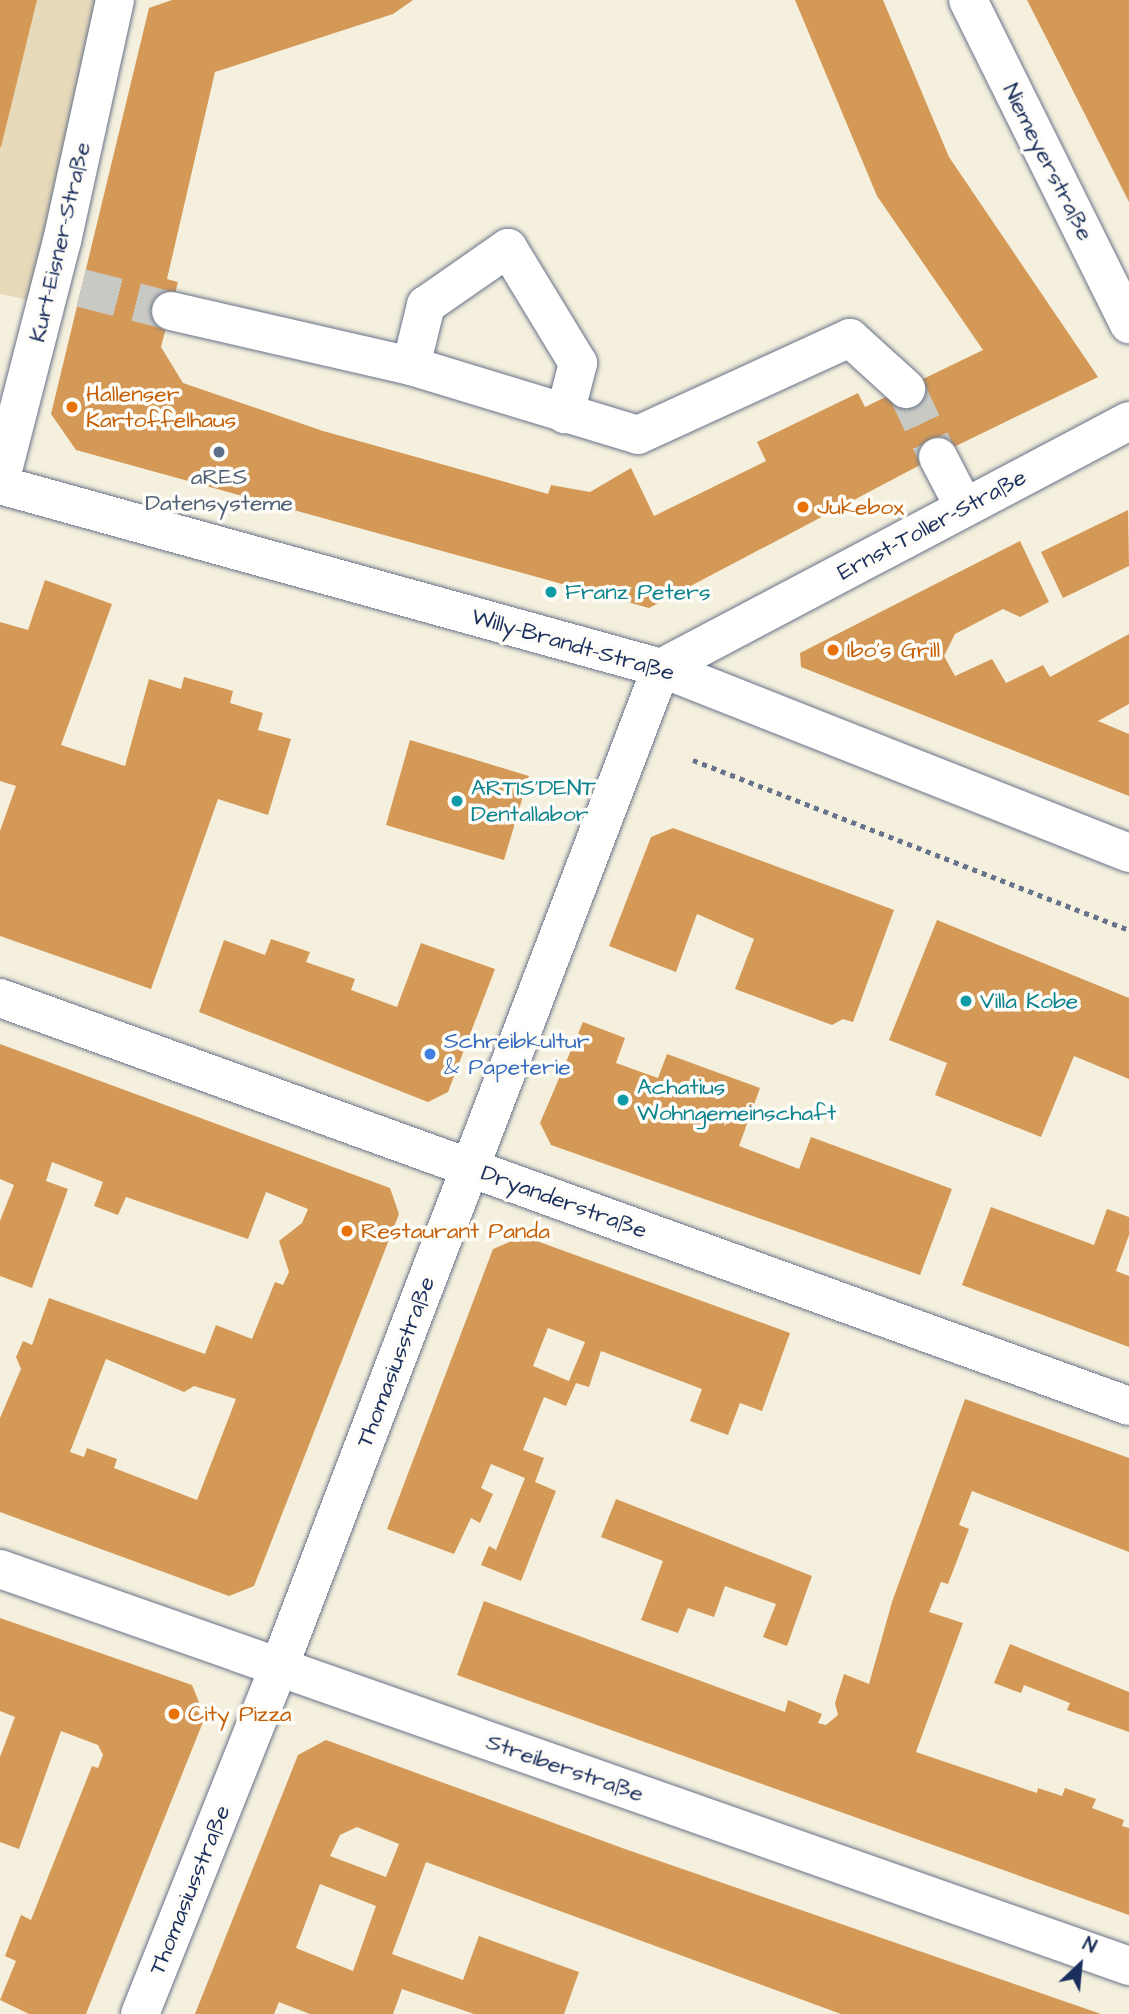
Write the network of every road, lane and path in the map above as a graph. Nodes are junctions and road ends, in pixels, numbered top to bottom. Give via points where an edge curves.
1 (115, 0) edge
2 (968, 0) edge
3 (171, 311) tunnel mouth
4 (1129, 324) edge
5 (411, 366) junction
6 (906, 389) tunnel mouth
7 (565, 414) junction
8 (1129, 421) edge
9 (938, 457) tunnel mouth
10 (0, 484) edge
11 (964, 507) junction
12 (661, 668) junction
13 (693, 760) dead end
14 (1129, 853) edge
15 (1129, 930) edge
16 (0, 998) edge
17 (470, 1168) junction
18 (1129, 1406) edge
19 (0, 1569) edge
20 (279, 1667) junction
21 (1129, 1966) edge
22 (140, 2014) edge

1 - 10 street, Kurt-Eisner-Straße via 62,241 67,284
2 - 4 street, Niemeyerstraße
3 - 5 street
5 - 7 street
5 - 7 street via 426,305 508,247 578,363
6 - 7 street via 850,338 638,435
8 - 11 street, Ernst-Toller-Straße
9 - 11 street
10 - 12 street, Willy-Brandt-Straße
11 - 12 street, Ernst-Toller-Straße
12 - 14 street, Willy-Brandt-Straße
12 - 17 street, Thomasiusstraße
13 - 15 path
16 - 17 street, Dryanderstraße
17 - 18 street, Dryanderstraße
17 - 20 street, Thomasiusstraße
19 - 20 street, Streiberstraße
20 - 21 street, Streiberstraße
20 - 22 street, Thomasiusstraße

